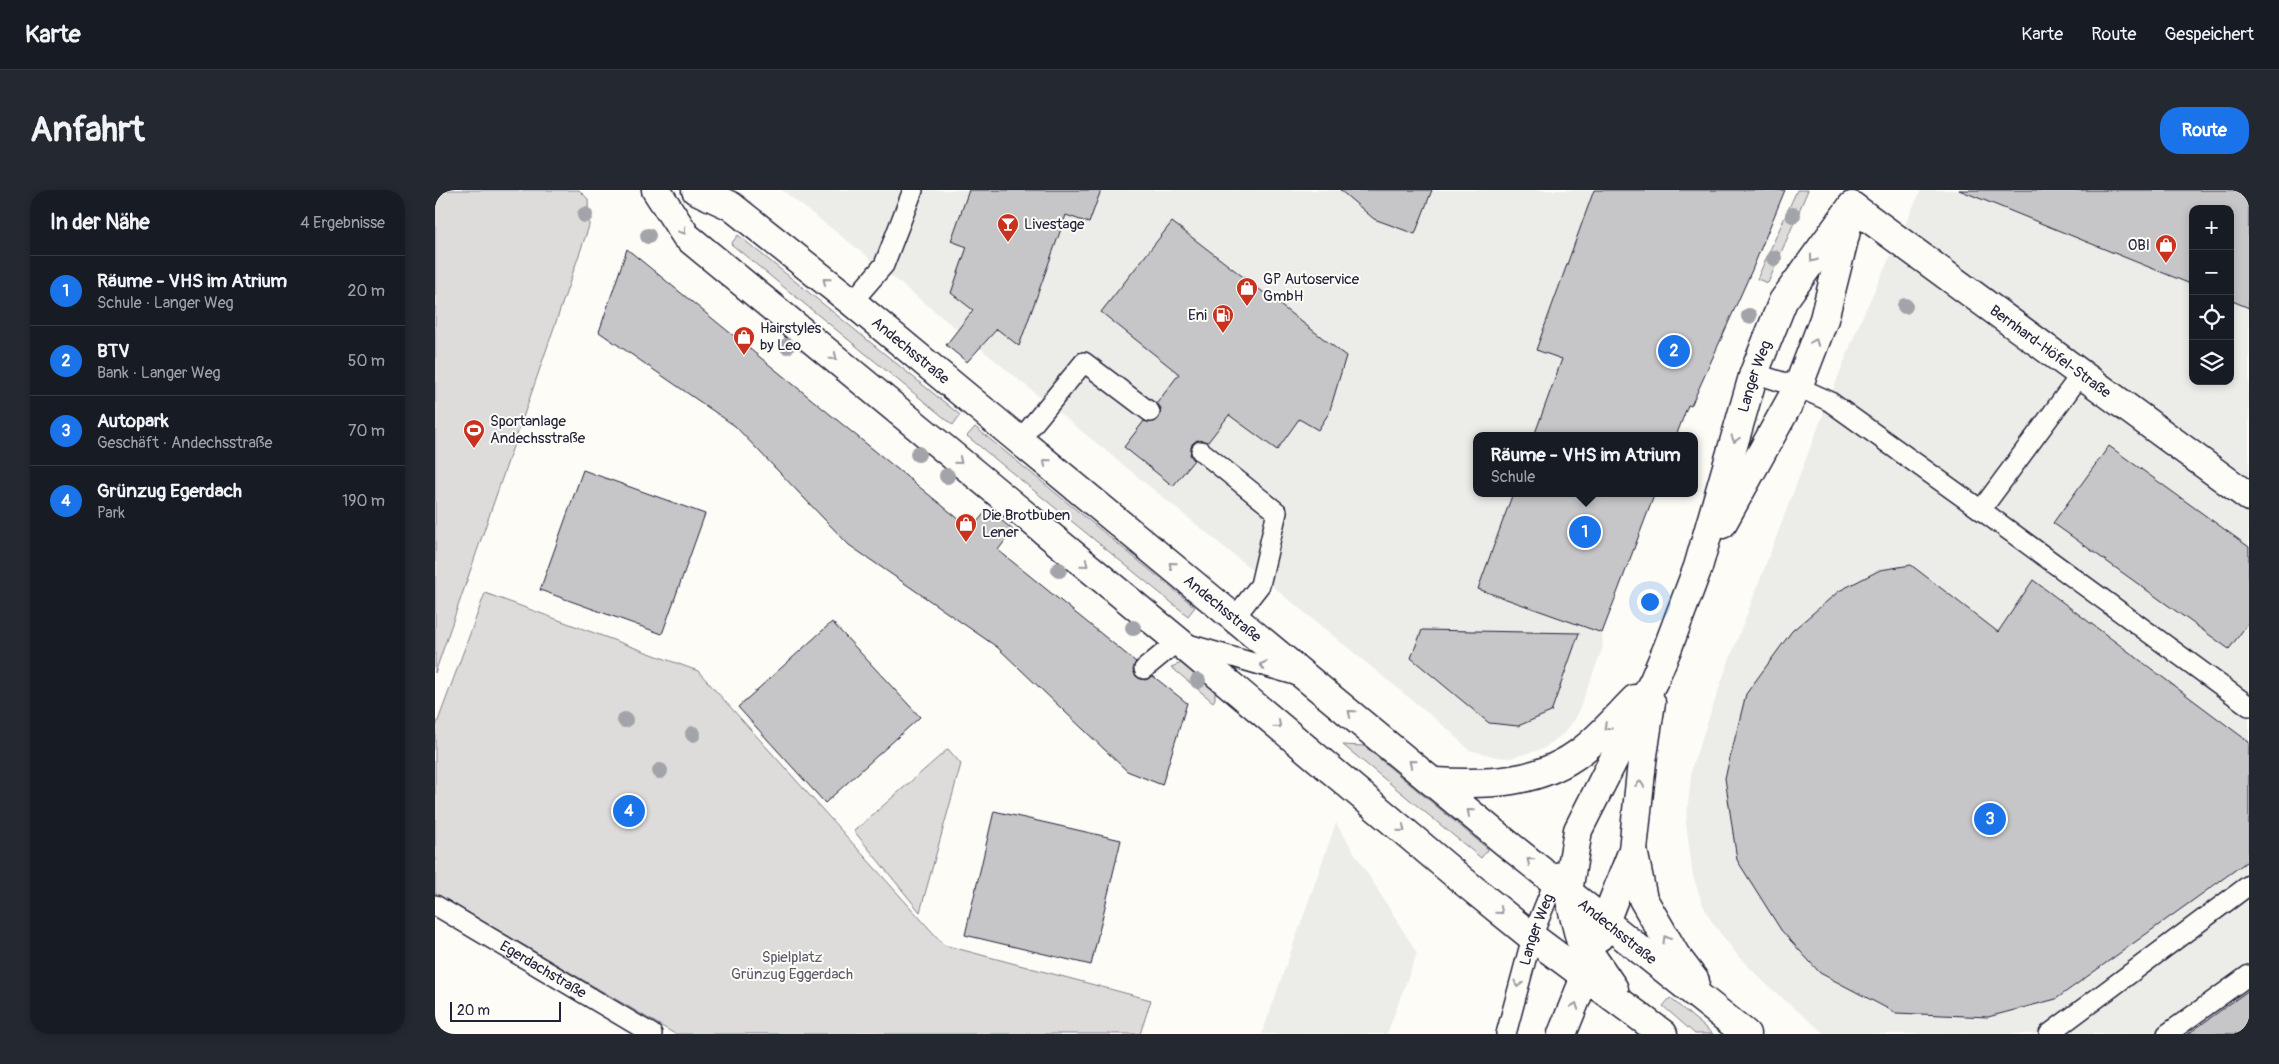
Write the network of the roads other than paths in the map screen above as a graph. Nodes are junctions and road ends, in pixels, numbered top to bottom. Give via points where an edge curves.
1 (656, 190) edge
2 (696, 190) edge
3 (913, 190) edge
4 (729, 198) edge
5 (1855, 198) edge
6 (852, 302) junction
7 (1753, 373) junction
8 (2082, 373) junction
9 (1798, 387) junction
10 (1150, 412) dead end
11 (1020, 440) junction
12 (1201, 451) dead end
13 (2249, 496) edge
14 (1981, 510) junction
15 (1698, 567) junction
16 (1235, 617) junction
17 (1178, 641) junction
18 (1144, 668) dead end
19 (1310, 679) junction
20 (1654, 680) junction
21 (2249, 706) edge
22 (1435, 782) junction
23 (1633, 850) junction
24 (2249, 885) edge
25 (1561, 886) junction
26 (435, 906) edge
27 (1604, 920) junction
28 (1532, 937) junction
29 (1589, 967) junction
30 (2249, 975) edge
31 (1715, 1007) junction
32 (652, 1034) edge
33 (1506, 1034) edge
34 (1563, 1034) edge
35 (1663, 1034) edge
36 (1747, 1034) edge
37 (2049, 1034) edge
38 (2167, 1034) edge

1 -> 17 street via 686,236
2 - 4 street, Andechsstraße
3 - 6 lane via 884,265
6 -> 4 street, Andechsstraße
5 -> 7 street, Langer Weg via 1783,301
5 - 8 street, Bernhard-Höfel-Straße
9 -> 5 street, Langer Weg via 1824,318
6 - 11 street, Andechsstraße
7 - 9 lane
7 -> 15 street, Langer Weg
8 - 13 street, Bernhard-Höfel-Straße
8 - 14 lane
9 - 14 lane via 1829,401
9 - 15 street, Langer Weg
10 - 11 lane via 1084,362
16 -> 11 street, Andechsstraße
12 - 16 lane via 1277,512 1260,585
14 - 21 lane
15 - 20 street, Langer Weg
16 - 19 street, Andechsstraße
17 - 18 lane
19 -> 17 lane
17 -> 28 street
22 -> 19 street, Andechsstraße
20 -> 22 street via 1583,751 1546,772 1479,785
23 -> 20 street, Langer Weg
20 - 25 street, Langer Weg via 1577,830
25 -> 22 street, Andechsstraße
23 - 27 street, Langer Weg
31 -> 23 street, Langer Weg via 1676,956 1643,899
24 - 37 lane
25 - 27 street, Andechsstraße
25 - 28 lane, Langer Weg
25 - 29 street, Langer Weg
26 - 32 lane, Egerdachstraße
27 - 29 street, Langer Weg
27 - 31 street, Andechsstraße
28 - 29 street
28 -> 33 lane, Langer Weg
34 -> 29 street, Langer Weg
29 - 35 street, Langer Weg
30 - 38 lane
31 - 36 street, Andechsstraße

